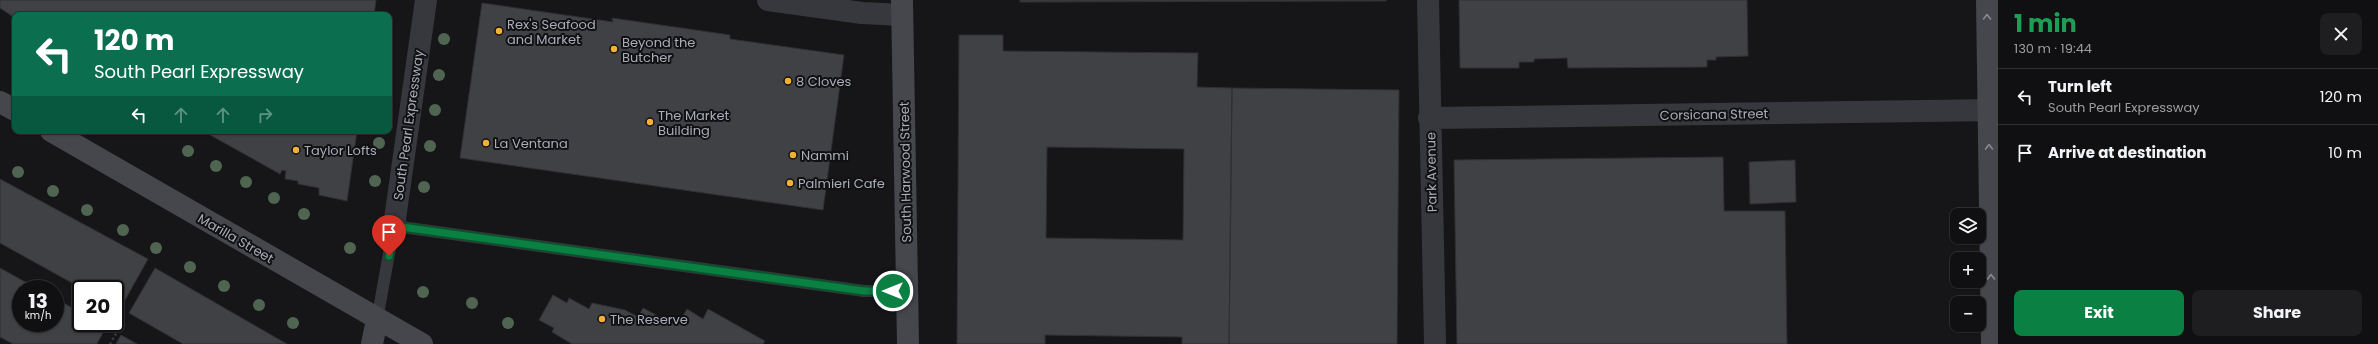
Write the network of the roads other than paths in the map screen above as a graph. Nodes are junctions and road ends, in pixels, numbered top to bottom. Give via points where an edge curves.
1 (426, 0) edge
2 (768, 0) edge
3 (1428, 0) edge
4 (1987, 0) edge
5 (902, 8) edge
6 (0, 102) edge
7 (12, 108) edge
8 (1993, 110) edge
9 (1429, 118) junction
10 (56, 134) edge
11 (394, 226) junction
12 (907, 291) junction
13 (377, 320) junction
14 (372, 344) edge
15 (422, 344) edge
16 (908, 344) edge
17 (1435, 344) edge
18 (1992, 344) edge

1 - 11 street, South Pearl Expressway
2 - 5 street via 862,12
3 - 9 street, Park Avenue
8 -> 4 main road
5 - 12 main road, South Harwood Street
6 - 7 main road
8 - 9 street, Corsicana Street
18 -> 8 main road
9 - 17 street, Park Avenue
10 - 13 main road, Marilla Street
11 - 12 lane via 864,291
11 - 13 lane, South Pearl Expressway
12 - 16 main road, South Harwood Street
13 - 14 main road, South Pearl Expressway
13 - 15 main road, Marilla Street

